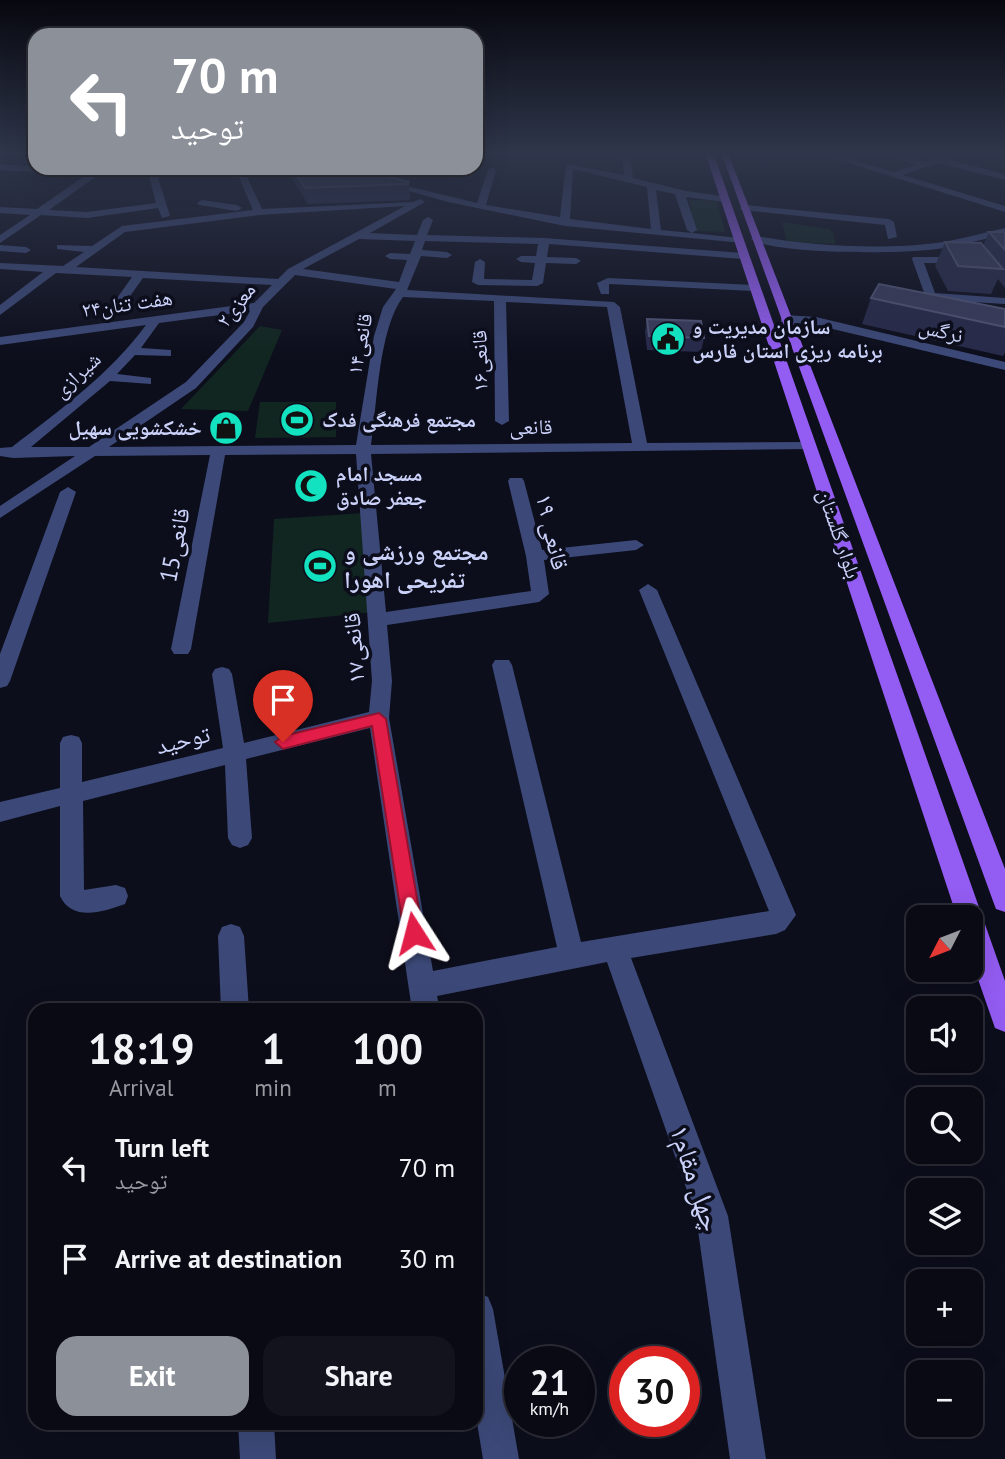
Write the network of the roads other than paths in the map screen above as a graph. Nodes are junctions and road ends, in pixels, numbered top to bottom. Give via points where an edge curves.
1 (29, 220) edge
2 (166, 220) edge
3 (202, 220) edge
4 (386, 220) edge
5 (428, 220) dead end
6 (550, 220) edge
7 (655, 220) edge
8 (689, 220) edge
9 (742, 220) edge
10 (877, 220) edge
11 (565, 223) joint
12 (0, 224) edge
13 (168, 225) junction
14 (20, 226) junction
15 (95, 226) dead end
16 (122, 229) junction
17 (692, 230) dead end
18 (1005, 231) edge
19 (656, 232) junction
20 (356, 236) junction
21 (421, 237) junction
22 (892, 237) dead end
23 (0, 240) edge
24 (544, 241) junction
25 (997, 242) edge
26 (61, 247) dead end
27 (643, 247) junction
28 (750, 247) junction
29 (0, 248) edge
30 (801, 248) junction
31 (91, 249) junction
32 (26, 250) dead end
33 (677, 250) junction
34 (416, 255) junction
35 (447, 255) dead end
36 (390, 256) dead end
37 (521, 259) dead end
38 (542, 260) junction
39 (576, 261) dead end
40 (952, 261) edge
41 (304, 262) junction
42 (480, 262) dead end
43 (342, 265) dead end
44 (0, 266) edge
45 (674, 266) dead end
46 (59, 270) junction
47 (292, 271) junction
48 (638, 273) junction
49 (140, 274) junction
50 (279, 282) junction
51 (754, 288) junction
52 (401, 289) junction
53 (603, 292) junction
54 (930, 296) junction
55 (1003, 297) edge
56 (500, 299) junction
57 (121, 301) dead end
58 (258, 306) junction
59 (0, 311) edge
60 (201, 314) junction
61 (938, 317) edge
62 (156, 319) junction
63 (785, 319) junction
64 (198, 330) dead end
65 (0, 341) edge
66 (131, 351) junction
67 (166, 353) dead end
68 (1005, 366) edge
69 (107, 377) junction
70 (146, 381) dead end
71 (502, 421) dead end
72 (810, 446) junction
73 (640, 447) junction
74 (363, 449) junction
75 (218, 450) junction
76 (95, 451) junction
77 (0, 452) edge
78 (16, 452) junction
79 (0, 464) edge
80 (516, 481) dead end
81 (68, 492) dead end
82 (0, 513) edge
83 (636, 545) dead end
84 (535, 556) junction
85 (648, 590) dead end
86 (377, 620) junction
87 (870, 624) junction
88 (902, 624) junction
89 (9, 627) edge
90 (181, 649) dead end
91 (502, 665) dead end
92 (222, 674) dead end
93 (0, 681) edge
94 (379, 719) junction
95 (71, 743) dead end
96 (235, 754) junction
97 (71, 794) junction
98 (0, 812) edge
99 (240, 838) dead end
100 (951, 863) junction
101 (990, 864) junction
102 (116, 896) dead end
103 (1005, 901) edge
104 (965, 905) edge
105 (231, 936) dead end
106 (615, 948) junction
107 (572, 957) junction
108 (984, 959) edge
109 (424, 998) edge
110 (235, 1003) edge
111 (1005, 1018) edge
112 (483, 1352) edge
113 (256, 1430) edge
114 (258, 1459) edge
115 (501, 1459) edge
116 (748, 1459) edge

1 - 14 street
2 - 13 street
3 - 13 street
4 - 20 street, ۲معزی
5 - 21 street, ۱۴قانعی
6 - 11 street
7 - 19 street
8 - 17 street
9 - 28 main road, بلوار گلستان
10 - 22 street via 890,222
11 - 19 street
12 - 14 street
13 - 16 street
14 - 23 street
15 - 16 street
16 - 31 street
18 - 30 street via 926,248
19 - 28 street
20 - 21 street via 369,241
20 - 41 street, ۲معزی
21 - 24 street
21 - 34 street, ۱۴قانعی
24 - 27 street
24 - 38 street
25 - 30 street via 936,254
26 - 31 street
27 - 33 street
27 - 48 street
28 - 30 street
28 - 33 street
28 - 51 main road, بلوار گلستان
28 - 63 main road, بلوار گلستان
29 - 32 street
31 - 46 street
33 - 45 street
34 - 35 street
34 - 36 street
34 - 52 street, ۱۴قانعی
37 - 38 street
38 - 39 street
38 - 42 street via 537,283 478,282
40 - 54 street via 917,260
41 - 43 street
41 - 47 street, ۲معزی
44 - 46 street
46 - 49 street
46 - 59 street
47 - 50 street, ۲معزی
47 - 52 street
48 - 51 street
48 - 53 street
49 - 50 street
49 - 57 street
50 - 58 street, ۲معزی
51 - 72 main road, بلوار گلستان
52 - 56 street
52 - 74 street, ۱۴قانعی via 388,307 380,336
53 - 56 street
53 - 73 street via 614,307
54 - 55 street
54 - 61 street
56 - 71 street, ۱۶قانعی
58 - 60 street, هفت تنان۲۴
58 - 76 street, ۲معزی via 249,324 191,385
60 - 62 street, هفت تنان۲۴
60 - 64 street
62 - 65 street, هفت تنان۲۴
62 - 66 street, شیرازی
63 - 68 street, نرگس via 816,321
63 - 88 main road, بلوار گلستان
66 - 67 street
66 - 69 street, شیرازی
69 - 70 street
69 - 78 street, شیرازی via 80,409
72 - 73 street, قانعی
72 - 87 main road, بلوار گلستان
73 - 74 street, قانعی
74 - 75 street, قانعی
74 - 86 street, ۱۷قانعی
75 - 76 street, قانعی
75 - 90 street, 15قانعی
76 - 78 street, قانعی
76 - 82 street, ۲معزی
77 - 78 street, قانعی
78 - 79 street, شیرازی
80 - 84 street, قانعی ۱۹
81 - 89 street
83 - 84 street
84 - 86 street, قانعی ۱۹ via 540,594 533,598
85 - 106 street via 783,915 776,922
86 - 94 street, ۱۷قانعی via 382,681
87 - 88 main road
87 - 100 main road, بلوار گلستان
88 - 101 main road, بلوار گلستان
89 - 93 street
91 - 107 street
92 - 96 street
94 - 96 street, توحید
94 - 109 street, ۱۷قانعی
95 - 97 street
96 - 97 street, توحید
96 - 99 street
97 - 98 street, توحید
97 - 102 street via 72,896 84,903
100 - 101 main road
100 - 104 main road, بلوار گلستان
101 - 103 main road, بلوار گلستان
105 - 110 street
106 - 107 street
106 - 116 street, چهل مقام۱ via 712,1216
107 - 109 street
108 - 111 main road, بلوار گلستان
112 - 115 street
113 - 114 street

